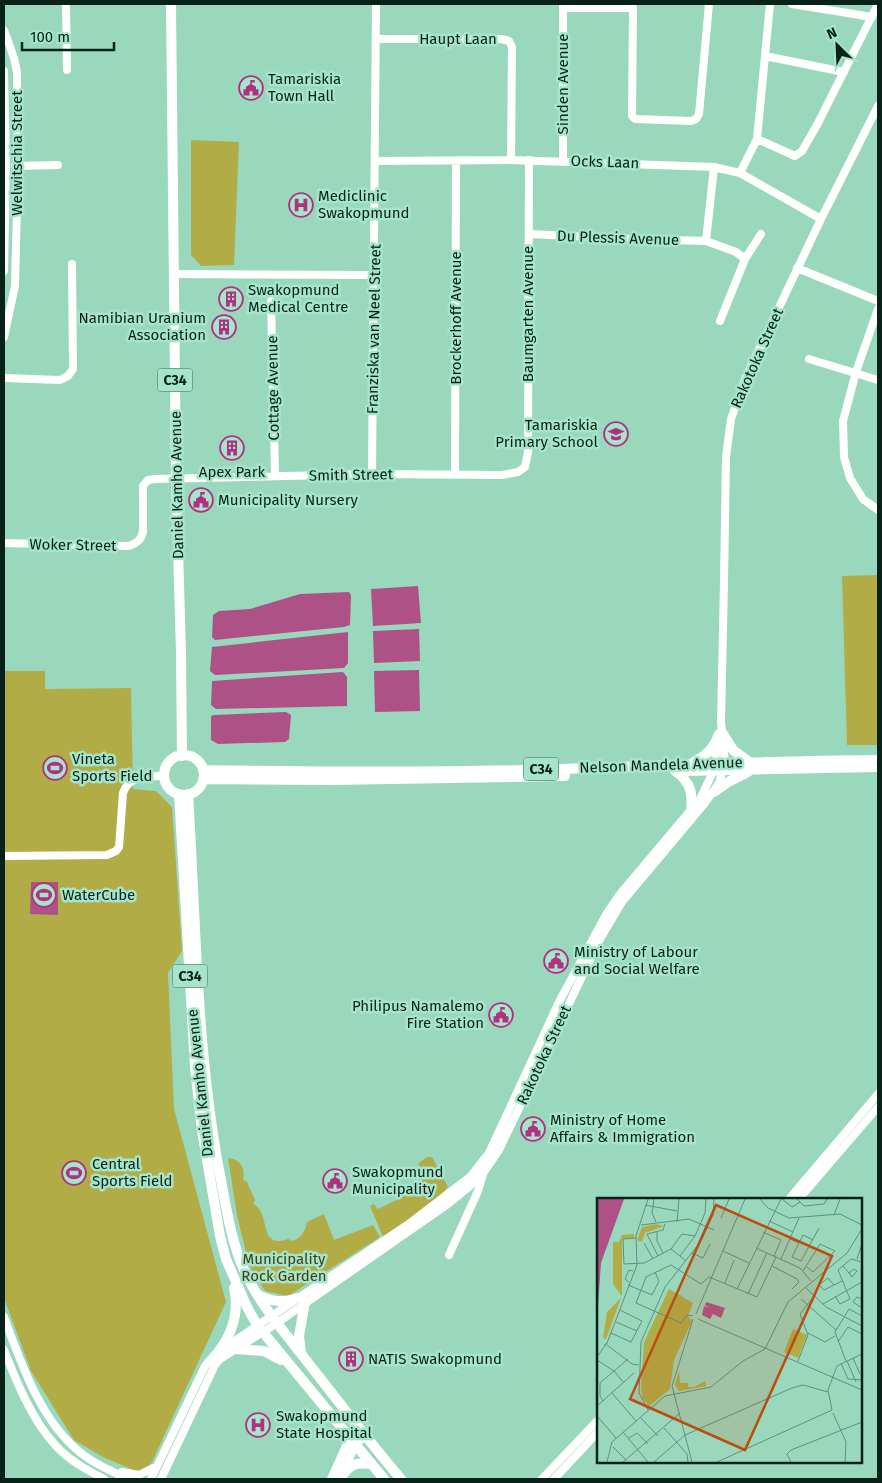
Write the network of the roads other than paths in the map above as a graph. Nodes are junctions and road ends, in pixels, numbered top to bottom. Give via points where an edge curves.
1 (66, 4) edge
2 (171, 4) edge
3 (376, 4) edge
4 (709, 4) edge
5 (770, 4) edge
6 (792, 4) edge
7 (878, 4) edge
8 (563, 6) edge
9 (633, 6) edge
10 (872, 17) junction
11 (4, 30) edge
12 (376, 38) junction
13 (765, 56) junction
14 (4, 70) edge
15 (67, 70) dead end
16 (844, 72) junction
17 (878, 106) edge
18 (757, 139) junction
19 (511, 160) junction
20 (528, 160) junction
21 (376, 161) junction
22 (456, 161) junction
23 (562, 161) junction
24 (58, 165) dead end
25 (5, 166) edge
26 (18, 166) junction
27 (714, 166) junction
28 (740, 173) junction
29 (821, 219) junction
30 (529, 234) junction
31 (760, 234) dead end
32 (706, 241) junction
33 (745, 259) junction
34 (72, 264) dead end
35 (797, 268) junction
36 (4, 271) edge
37 (174, 274) junction
38 (375, 275) junction
39 (270, 301) dead end
40 (878, 301) edge
41 (878, 310) edge
42 (720, 321) dead end
43 (4, 337) edge
44 (809, 359) dead end
45 (856, 372) junction
46 (4, 378) edge
47 (878, 380) edge
48 (525, 467) joint
49 (372, 474) junction
50 (455, 474) junction
51 (275, 476) junction
52 (176, 478) junction
53 (878, 510) edge
54 (4, 543) edge
55 (721, 734) junction
56 (182, 756) junction
57 (878, 760) edge
58 (691, 764) junction
59 (752, 765) junction
60 (719, 766) junction
61 (878, 767) edge
62 (675, 771) junction
63 (203, 774) junction
64 (164, 776) junction
65 (714, 792) junction
66 (183, 794) junction
67 (691, 812) junction
68 (4, 856) edge
69 (878, 1094) edge
70 (878, 1107) edge
71 (484, 1172) junction
72 (789, 1198) edge
73 (800, 1198) edge
74 (449, 1255) dead end
75 (231, 1272) junction
76 (257, 1294) junction
77 (302, 1300) junction
78 (4, 1317) edge
79 (274, 1320) junction
80 (260, 1329) junction
81 (236, 1349) junction
82 (4, 1350) edge
83 (218, 1352) junction
84 (302, 1355) junction
85 (294, 1369) junction
86 (597, 1421) edge
87 (362, 1433) junction
88 (597, 1433) edge
89 (353, 1440) junction
90 (372, 1464) junction
91 (157, 1466) junction
92 (115, 1472) junction
93 (104, 1479) edge
94 (128, 1479) edge
95 (151, 1479) edge
96 (161, 1479) edge
97 (331, 1479) edge
98 (340, 1479) edge
99 (384, 1479) edge
100 (401, 1479) edge
101 (542, 1479) edge
102 (554, 1479) edge

1 - 15 street
2 - 37 main road, Daniel Kamho Avenue / C34
3 - 12 street, Franziska van Neel Street
4 - 9 street, Sinden Avenue via 699,114 696,120 691,121 636,119 632,116
5 - 13 street
6 - 10 street
7 - 10 street
8 - 9 street, Sinden Avenue
8 - 23 street, Sinden Avenue
10 - 16 street
11 - 26 street, Welwitschia Street via 17,72
12 - 19 street, Haupt Laan via 501,38 509,41 512,48
12 - 21 street, Franziska van Neel Street
13 - 16 street
13 - 18 street
14 - 25 street, Welwitschia Street
16 - 18 street via 799,154 795,156
17 - 29 street, Rakotoka Street
18 - 28 street
19 - 20 street, Ocks Laan
19 - 22 street, Ocks Laan
20 - 23 street, Ocks Laan
20 - 30 street, Baumgarten Avenue
21 - 22 street, Ocks Laan
21 - 38 street, Franziska van Neel Street
22 - 50 street, Brockerhoff Avenue
23 - 27 street, Ocks Laan
24 - 26 street
25 - 26 street
25 - 36 street, Welwitschia Street
26 - 43 street, Welwitschia Street via 15,286
27 - 28 street, Ocks Laan
27 - 32 street
28 - 29 street, Ocks Laan
29 - 35 street, Rakotoka Street
30 - 32 street, Du Plessis Avenue
30 - 48 street, Baumgarten Avenue via 528,452
31 - 33 street
32 - 33 street, Du Plessis Avenue
33 - 42 street
34 - 46 street via 73,369 60,380
35 - 40 street
35 - 55 street, Rakotoka Street via 746,377 731,419 726,457
37 - 38 street
37 - 52 main road, Daniel Kamho Avenue / C34
38 - 49 street, Franziska van Neel Street
39 - 51 street, Cottage Avenue
41 - 45 street
44 - 45 street
45 - 47 street
45 - 53 street via 843,421 844,457 850,478 863,499
48 - 50 street, Smith Street via 502,475
49 - 50 street, Smith Street
49 - 51 street, Smith Street
51 - 52 street, Smith Street
52 - 54 street, Woker Street via 155,479 143,486 143,532 135,544
52 - 56 main road, Daniel Kamho Avenue / C34
55 - 58 main road via 708,753
55 - 59 main road via 733,750
55 - 60 street, Rakotoka Street
56 - 63 main road via 196,759
56 - 64 main road via 169,763
57 - 59 main road, Nelson Mandela Avenue / C34
58 - 60 main road, Nelson Mandela Avenue / C34
58 - 63 main road, Nelson Mandela Avenue / C34
59 - 60 main road, Nelson Mandela Avenue / C34
59 - 61 main road, Nelson Mandela Avenue / C34
59 - 65 main road
60 - 62 main road, Nelson Mandela Avenue / C34
60 - 65 street, Rakotoka Street via 720,783
60 - 67 street, Rakotoka Street
62 - 63 main road, Nelson Mandela Avenue / C34 via 331,780
62 - 67 main road via 683,776 691,789
63 - 66 main road via 198,789
64 - 66 main road via 169,788
64 - 68 street via 141,777 125,786 116,851 107,855
65 - 71 street, Rakotoka Street via 622,902 611,920 499,1150
66 - 75 main road, Daniel Kamho Avenue / C34 via 198,1100 220,1236
66 - 76 main road, Daniel Kamho Avenue / C34 via 212,1128 237,1253
67 - 77 street, Rakotoka Street via 607,913 559,1002 489,1153 475,1171 455,1190
69 - 72 street
70 - 73 street
71 - 74 street
71 - 77 street, Rakotoka Street via 448,1204
75 - 80 main road, Daniel Kamho Avenue / C34
75 - 83 main road via 236,1299 234,1316 228,1338
76 - 77 main road via 276,1302
76 - 79 main road, Daniel Kamho Avenue / C34
77 - 79 street, Rakotoka Street
77 - 84 main road via 299,1336
78 - 92 street via 26,1375 48,1415 79,1452
79 - 80 street, Rakotoka Street
79 - 84 main road, C34
80 - 81 street
80 - 83 street
80 - 85 main road, C34
81 - 85 main road via 264,1351
81 - 96 street via 215,1365
82 - 93 street via 16,1380 56,1446 75,1463
83 - 91 street via 205,1366
84 - 87 main road, C34
85 - 89 main road, C34
86 - 101 street
87 - 89 street
87 - 100 main road, C34
88 - 102 street
89 - 90 main road, C34
89 - 97 street
89 - 98 street
90 - 98 main road via 351,1466
90 - 99 main road, C34
91 - 92 street via 139,1475
91 - 95 street
92 - 94 street

